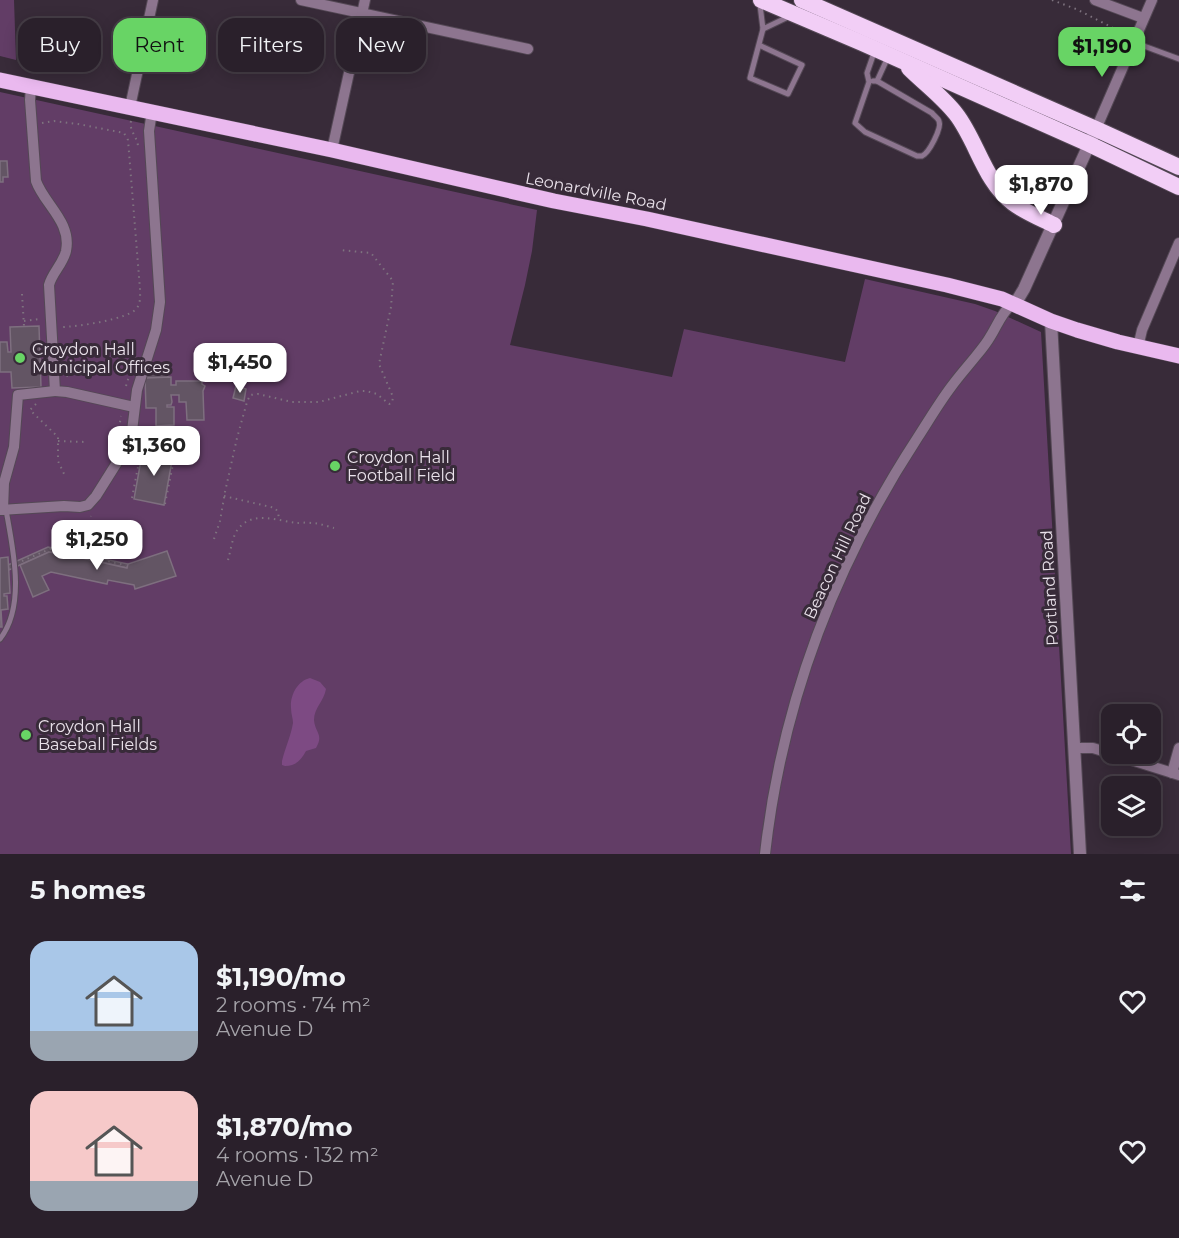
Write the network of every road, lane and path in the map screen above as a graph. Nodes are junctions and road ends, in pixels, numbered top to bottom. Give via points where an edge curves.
1 (153, 0) edge
2 (301, 0) edge
3 (365, 0) edge
4 (760, 0) edge
5 (1052, 0) edge
6 (1095, 0) edge
7 (1152, 0) edge
8 (799, 7) edge
9 (362, 13) junction
10 (1143, 18) junction
11 (763, 29) junction
12 (1134, 40) junction
13 (759, 45) junction
14 (528, 49) dead end
15 (888, 54) junction
16 (1179, 58) edge
17 (0, 80) edge
18 (877, 81) junction
19 (869, 82) junction
20 (31, 86) junction
21 (152, 111) junction
22 (131, 112) junction
23 (32, 129) junction
24 (1093, 136) junction
25 (332, 150) junction
26 (139, 155) dead end
27 (1178, 165) edge
28 (1179, 187) edge
29 (1054, 225) junction
30 (1179, 243) edge
31 (340, 250) dead end
32 (22, 294) dead end
33 (1012, 304) junction
34 (24, 321) junction
35 (52, 321) junction
36 (1051, 321) junction
37 (24, 326) dead end
38 (1138, 347) junction
39 (138, 350) dead end
40 (1179, 356) edge
41 (55, 391) junction
42 (125, 394) dead end
43 (40, 400) dead end
44 (128, 407) junction
45 (58, 441) junction
46 (86, 442) dead end
47 (116, 446) dead end
48 (146, 447) junction
49 (149, 450) dead end
50 (65, 476) dead end
51 (224, 496) junction
52 (132, 498) dead end
53 (165, 504) dead end
54 (3, 510) edge
55 (91, 516) dead end
56 (279, 519) junction
57 (334, 528) dead end
58 (214, 539) dead end
59 (87, 540) junction
60 (69, 553) junction
61 (98, 560) junction
62 (228, 560) dead end
63 (17, 563) dead end
64 (126, 565) dead end
65 (0, 639) edge
66 (1075, 748) junction
67 (1179, 748) edge
68 (1175, 774) edge
69 (765, 854) edge
70 (1080, 854) edge

1 - 22 street
2 - 9 street
3 - 9 street
4 - 8 highway
4 - 11 lane
5 - 12 path
6 - 10 street
7 - 10 street
8 - 11 lane
8 - 15 highway
8 - 24 highway
9 - 14 street
9 - 25 street
10 - 12 street
11 - 13 lane
12 - 16 lane
12 - 24 street
13 - 13 lane via 750,78 788,94 802,64
15 - 18 lane
15 - 19 lane via 867,73
15 - 24 highway
15 - 29 highway via 956,115 989,174 1011,202
17 - 20 main road, Leonardville Road
18 - 19 lane
18 - 19 lane via 938,119 939,129 922,156 865,132 855,123
20 - 22 main road, Leonardville Road
20 - 23 street
21 - 22 main road, Leonardville Road
21 - 25 main road, Leonardville Road
21 - 44 street via 149,131 160,302 156,330
22 - 26 path via 130,128
23 - 35 street via 36,181 58,216 66,240 63,259 50,283
23 - 35 path via 54,121 121,132 128,140 140,289 138,306 125,315 91,324 63,327
24 - 27 highway
24 - 28 highway
24 - 29 street
25 - 33 main road, Leonardville Road via 947,285
29 - 33 street via 1022,293
30 - 38 street
31 - 51 path via 371,253 393,281 379,364 392,403 366,391 319,402 250,395
32 - 34 path
33 - 36 main road, Leonardville Road
33 - 69 street, Beacon Hill Road via 952,386 884,491 846,566 795,700
34 - 35 path
34 - 37 path
35 - 41 street
36 - 38 main road, Leonardville Road
36 - 66 street, Portland Road
38 - 40 main road, Leonardville Road
39 - 42 path
41 - 44 street
41 - 54 street via 18,395
43 - 45 path via 30,410
44 - 47 path
44 - 54 street via 132,431 127,447 88,505
45 - 46 path
45 - 50 path via 58,461
48 - 49 path
48 - 52 path via 142,446
48 - 53 path via 175,454
51 - 56 path via 274,508
51 - 58 path
54 - 65 lane via 11,541 16,594 11,619
55 - 59 path
56 - 57 path
56 - 62 path via 258,519 242,525
59 - 60 path via 69,549
59 - 61 path via 99,555
60 - 61 path
60 - 63 path via 50,549
61 - 64 path
66 - 68 street via 1093,748
66 - 70 street, Portland Road
67 - 68 street

